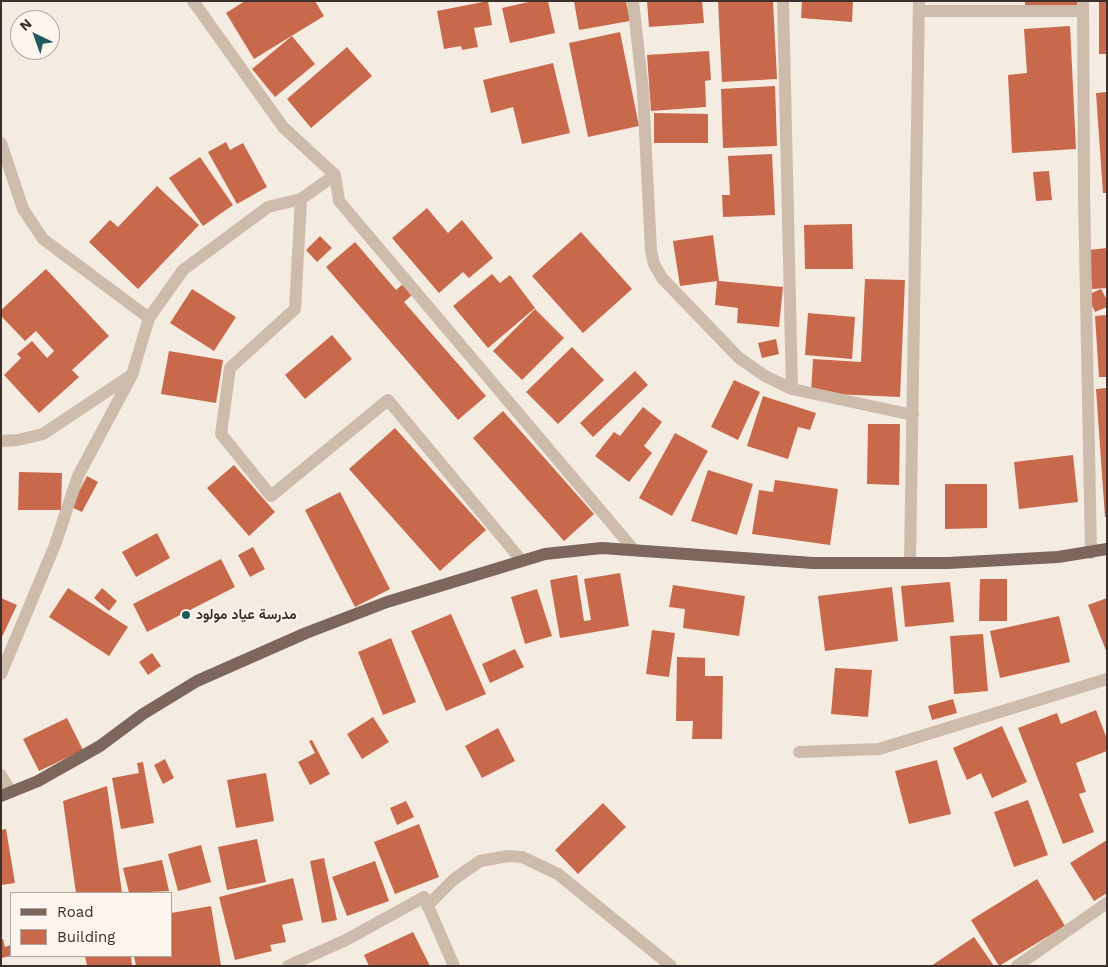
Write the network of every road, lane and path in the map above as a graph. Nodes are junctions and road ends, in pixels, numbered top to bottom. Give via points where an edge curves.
1 (193, 1) edge
2 (634, 1) edge
3 (783, 1) edge
4 (920, 6) edge
5 (1083, 6) edge
6 (1, 143) edge
7 (335, 175) junction
8 (301, 199) junction
9 (149, 318) junction
10 (132, 374) junction
11 (792, 389) junction
12 (913, 415) junction
13 (1, 441) edge
14 (634, 550) junction
15 (1107, 550) edge
16 (1091, 553) junction
17 (522, 561) junction
18 (910, 563) junction
19 (1, 674) edge
20 (1107, 679) edge
21 (799, 752) dead end
22 (1, 775) edge
23 (6, 794) edge
24 (1107, 903) edge
25 (427, 906) junction
26 (288, 966) edge
27 (454, 966) edge
28 (670, 966) edge
29 (1017, 966) edge

1 - 7 street via 283,128
2 - 11 street via 642,82 649,233 654,264 662,278 739,358
3 - 11 street
4 - 5 street
4 - 12 street
5 - 16 street
6 - 9 street via 23,209 44,239
7 - 8 street
7 - 14 street via 339,200
8 - 9 street via 268,207 183,270
8 - 17 street via 295,309 230,368 221,434 272,496 388,400
9 - 10 street
10 - 13 street via 43,434
10 - 19 street via 78,476 55,545
11 - 12 street
12 - 18 street
14 - 17 main road via 602,548 545,554
14 - 18 main road via 813,563
15 - 16 main road
16 - 18 main road
17 - 23 main road via 387,602 197,680 100,746 38,781
20 - 21 street via 879,749
22 - 23 street
24 - 29 street
25 - 26 street via 424,898 346,940
25 - 27 street
25 - 28 street via 480,861 522,857 558,874

